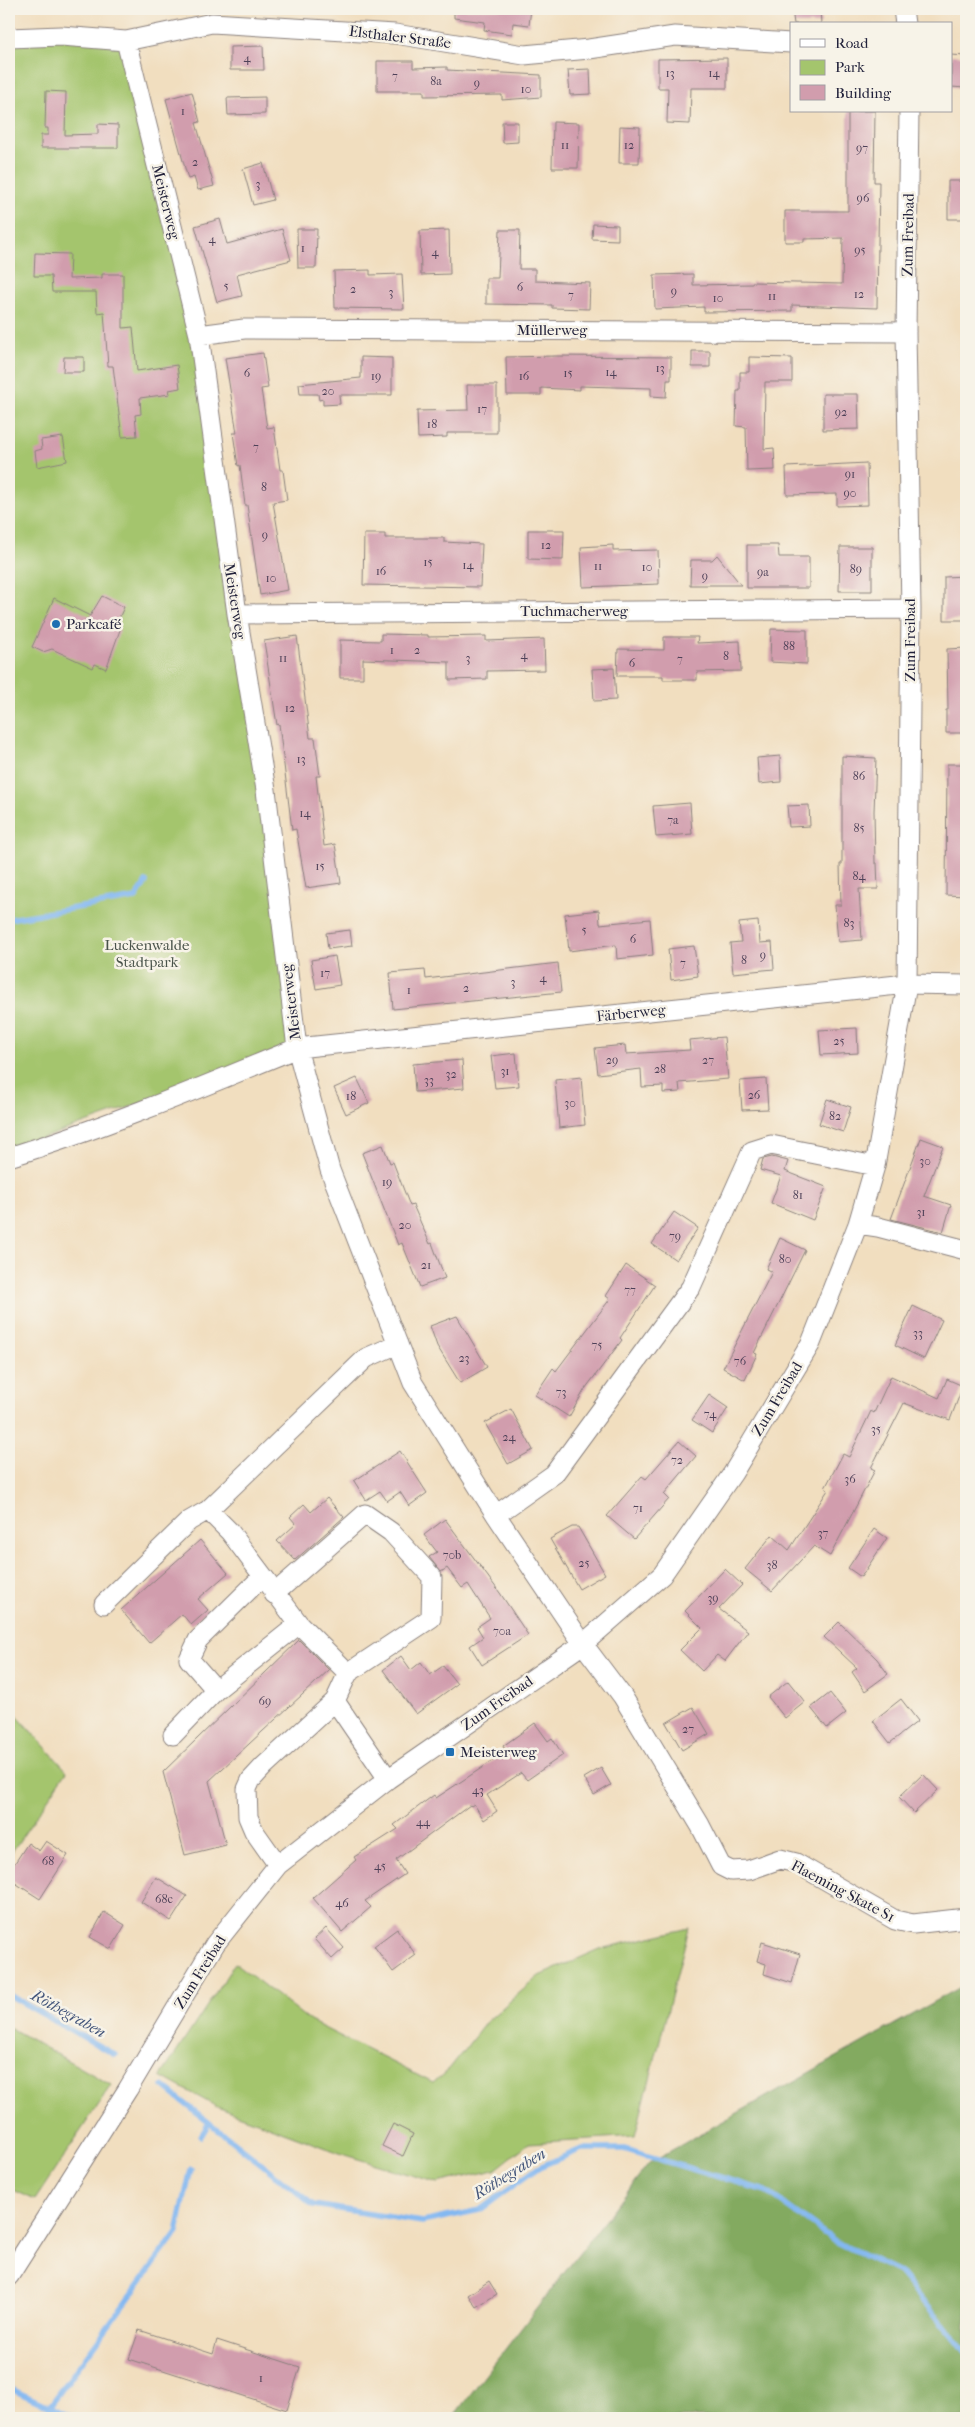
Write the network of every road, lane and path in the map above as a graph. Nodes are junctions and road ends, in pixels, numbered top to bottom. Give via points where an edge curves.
1 (903, 9) edge
2 (905, 22) edge
3 (9, 38) edge
4 (126, 41) junction
5 (790, 43) edge
6 (909, 112) edge
7 (906, 332) junction
8 (199, 335) junction
9 (911, 609) junction
10 (237, 614) junction
11 (907, 984) junction
12 (966, 985) edge
13 (296, 1048) junction
14 (9, 1157) edge
15 (875, 1166) junction
16 (858, 1224) junction
17 (966, 1250) edge
18 (398, 1344) junction
19 (208, 1510) junction
20 (496, 1515) junction
21 (263, 1576) junction
22 (274, 1594) junction
23 (104, 1604) dead end
24 (299, 1624) junction
25 (583, 1644) junction
26 (348, 1673) junction
27 (216, 1690) junction
28 (335, 1701) junction
29 (173, 1735) dead end
30 (388, 1779) junction
31 (278, 1865) junction
32 (722, 1866) joint
33 (966, 1918) edge
34 (9, 2276) edge

1 - 2 street
3 - 4 street, Elsthaler Straße via 60,36
4 - 5 street, Elsthaler Straße via 212,23 395,34 524,55 675,36
4 - 8 street, Meisterweg
6 - 7 street, Zum Freibad
7 - 8 street, Müllerweg via 244,329
7 - 9 street, Zum Freibad
8 - 10 street, Meisterweg
9 - 10 street, Tuchmacherweg
9 - 11 street, Zum Freibad
10 - 13 street, Meisterweg via 266,790
11 - 12 street, Färberweg
11 - 13 street, Färberweg
11 - 15 street, Zum Freibad
13 - 14 street, Färberweg via 60,1141
13 - 18 street, Meisterweg via 330,1170
15 - 16 street, Zum Freibad
15 - 20 street via 771,1145 752,1151 691,1286 554,1474
16 - 17 street
16 - 25 street, Zum Freibad via 811,1343 733,1472 662,1575
18 - 19 street via 366,1358
18 - 20 street, Meisterweg via 413,1383
19 - 21 street via 230,1532
19 - 23 street via 189,1521
20 - 25 street, Meisterweg
21 - 22 street
21 - 27 street via 198,1640 189,1659
22 - 24 street
22 - 26 street via 365,1514 391,1532 432,1577 431,1618
24 - 26 street
24 - 27 street
25 - 30 street, Zum Freibad
25 - 32 street, Meisterweg via 624,1697
26 - 28 street
27 - 29 street
28 - 30 street
28 - 31 street via 264,1766 247,1789 248,1817
30 - 31 street, Zum Freibad
31 - 34 street, Zum Freibad via 215,1944 128,2089
32 - 33 street, Flaeming Skate S1 via 731,1871 749,1870 780,1859 796,1864 894,1920 913,1924

